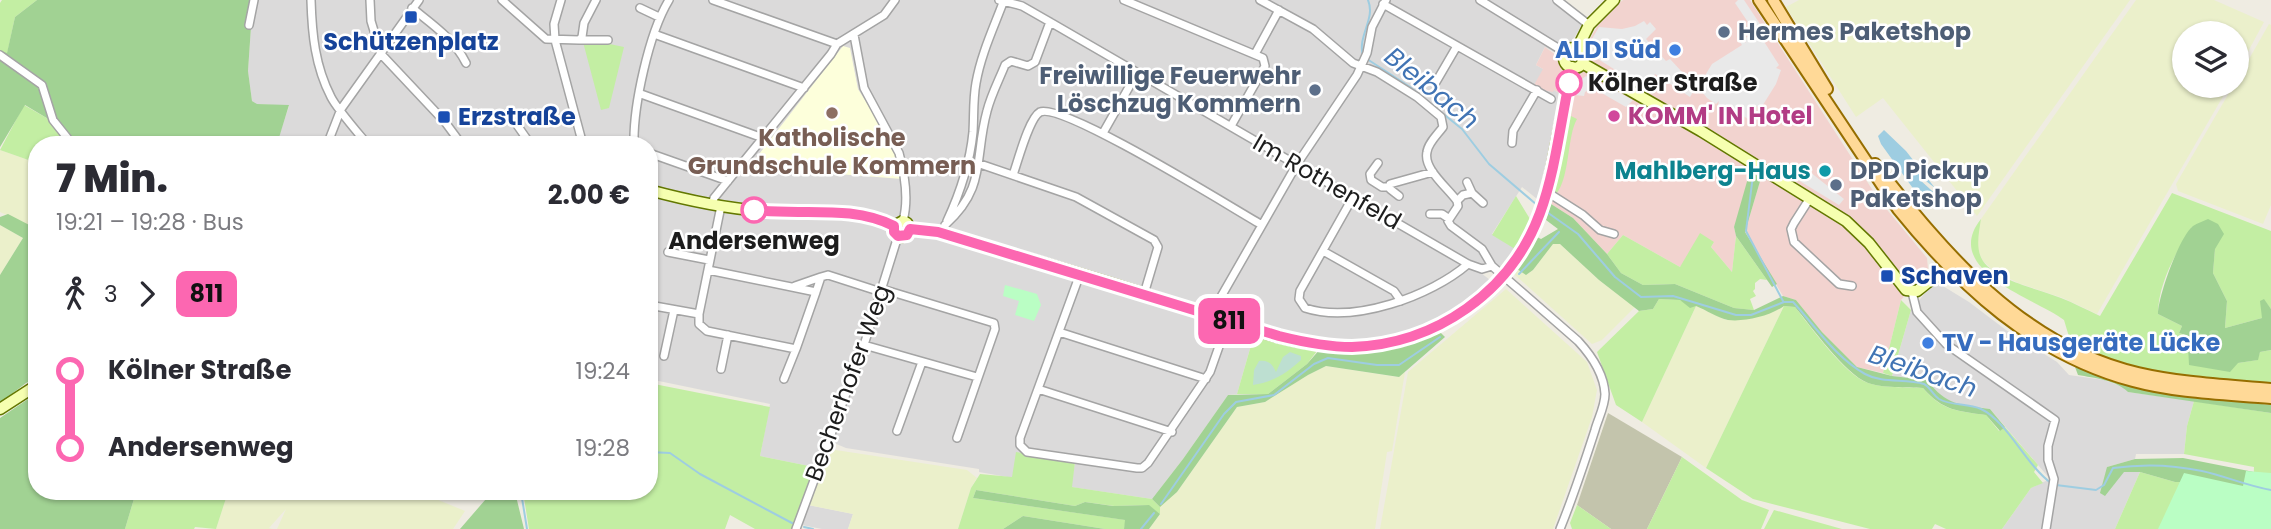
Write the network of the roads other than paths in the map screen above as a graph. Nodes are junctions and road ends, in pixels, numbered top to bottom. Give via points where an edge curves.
1 (254, 0) edge
2 (311, 0) edge
3 (370, 0) edge
4 (419, 0) edge
5 (502, 0) edge
6 (561, 0) edge
7 (596, 0) edge
8 (669, 0) edge
9 (713, 0) edge
10 (895, 0) edge
11 (1002, 0) edge
12 (1124, 0) edge
13 (1260, 0) edge
14 (1480, 0) edge
15 (1557, 0) edge
16 (1614, 0) edge
17 (1759, 0) edge
18 (1773, 0) edge
19 (1385, 2) edge
20 (412, 8) junction
21 (640, 8) dead end
22 (1279, 10) junction
23 (659, 17) junction
24 (1050, 22) junction
25 (249, 25) dead end
26 (1589, 25) junction
27 (654, 34) junction
28 (854, 35) junction
29 (555, 40) junction
30 (579, 40) junction
31 (608, 40) dead end
32 (836, 44) junction
33 (1457, 46) junction
34 (1577, 49) junction
35 (1566, 53) junction
36 (381, 54) junction
37 (1255, 54) junction
38 (0, 55) edge
39 (1364, 60) junction
40 (466, 63) dead end
41 (1583, 63) junction
42 (1572, 67) junction
43 (1137, 73) junction
44 (1436, 82) dead end
45 (804, 89) junction
46 (1537, 90) junction
47 (640, 93) junction
48 (1551, 99) dead end
49 (341, 109) junction
50 (517, 125) dead end
51 (1231, 126) junction
52 (1103, 133) junction
53 (66, 136) edge
54 (330, 136) edge
55 (361, 136) edge
56 (455, 136) edge
57 (525, 136) edge
58 (581, 136) edge
59 (634, 136) edge
60 (763, 138) junction
61 (1512, 143) dead end
62 (658, 156) edge
63 (1378, 163) dead end
64 (980, 164) junction
65 (1297, 164) junction
66 (1433, 172) junction
67 (1013, 175) junction
68 (728, 181) junction
69 (1467, 183) dead end
70 (1389, 187) junction
71 (658, 192) edge
72 (1472, 192) junction
73 (1399, 196) dead end
74 (1545, 196) junction
75 (1353, 197) junction
76 (1810, 198) junction
77 (1457, 201) junction
78 (1483, 203) dead end
79 (716, 206) junction
80 (1430, 214) dead end
81 (1448, 218) junction
82 (1262, 225) junction
83 (901, 228) junction
84 (941, 229) junction
85 (1614, 234) dead end
86 (1323, 251) junction
87 (668, 252) dead end
88 (709, 260) junction
89 (1468, 264) junction
90 (1492, 266) junction
91 (708, 270) junction
92 (1080, 274) junction
93 (1504, 275) junction
94 (821, 277) junction
95 (1962, 279) junction
96 (1852, 286) dead end
97 (792, 287) junction
98 (882, 290) junction
99 (816, 292) junction
100 (1912, 292) junction
101 (1144, 294) junction
102 (1401, 301) junction
103 (658, 307) edge
104 (674, 310) junction
105 (699, 314) junction
106 (1210, 316) junction
107 (1228, 321) junction
108 (1059, 332) junction
109 (728, 335) junction
110 (864, 345) junction
111 (796, 349) junction
112 (664, 356) dead end
113 (922, 362) junction
114 (721, 369) dead end
115 (977, 377) junction
116 (784, 379) dead end
117 (1206, 379) junction
118 (1038, 389) junction
119 (2271, 389) edge
120 (28, 391) edge
121 (2271, 398) edge
122 (0, 409) edge
123 (897, 431) dead end
124 (1172, 432) junction
125 (957, 438) dead end
126 (796, 529) edge
127 (1560, 529) edge
128 (2046, 529) edge

1 - 25 street
2 - 49 street via 312,39 321,75
3 - 36 street
4 - 20 street
5 - 29 street via 545,38
6 - 29 street
7 - 30 street
8 - 23 street
9 - 32 street
10 - 28 street via 884,15
11 - 24 street, Im Rothenfeld
11 - 84 street via 976,83 972,140 961,190
12 - 37 street
13 - 22 street
14 - 35 street
15 - 26 street
16 - 26 street
17 - 95 main road via 1898,209
18 - 119 main road via 1875,164 1929,233 2021,318 2078,350 2138,373
19 - 33 street
19 - 39 street via 1372,27
20 - 36 street
20 - 40 street via 446,35
21 - 23 street
22 - 37 street
22 - 39 street via 1313,29 1353,63
23 - 27 street
24 - 43 street, Im Rothenfeld
24 - 64 street via 1035,62 1005,65 986,112
26 - 34 street
27 - 45 street
27 - 47 street
28 - 32 street
28 - 83 street, Becherhofer Weg via 864,88 902,162 906,211
29 - 30 street
29 - 58 street
30 - 31 street
32 - 45 street
33 - 44 street
33 - 46 street
34 - 35 street
34 - 41 street via 1583,54
35 - 42 street via 1565,62
36 - 49 street
36 - 56 street
37 - 51 street via 1263,58 1265,66
38 - 53 street via 42,85 53,120
39 - 65 street
39 - 66 street via 1441,117 1443,127 1427,150
41 - 42 street
41 - 76 street
42 - 74 street
43 - 51 street, Im Rothenfeld
43 - 52 street
45 - 60 street
46 - 48 street
46 - 61 street via 1513,131
47 - 59 street
47 - 60 street
49 - 54 street
49 - 55 street
50 - 57 street
51 - 65 street, Im Rothenfeld
52 - 67 street via 1046,110 1037,113
52 - 82 street
60 - 68 street
62 - 68 street
63 - 70 street via 1371,180
64 - 67 street
64 - 84 street via 969,199
65 - 75 street, Im Rothenfeld
65 - 82 street
66 - 70 street
66 - 77 street
67 - 101 street via 1076,197 1154,240 1158,247
68 - 79 street via 714,198
69 - 72 street
70 - 73 street
71 - 79 street
72 - 77 street
72 - 78 street
74 - 85 street
74 - 93 street via 1520,254
75 - 86 street
75 - 89 street, Im Rothenfeld
76 - 96 street via 1794,223 1794,242 1839,284
76 - 100 street via 1859,232 1902,287
77 - 81 street
79 - 83 street via 860,215
79 - 88 street
80 - 81 street
81 - 90 street via 1451,226 1487,254
82 - 106 street
83 - 84 street
83 - 98 street, Becherhofer Weg
84 - 92 street
86 - 102 street via 1394,291
86 - 102 street via 1299,295 1305,308 1345,311
87 - 88 street
88 - 91 street
89 - 90 street, Im Rothenfeld via 1482,269
89 - 102 street via 1429,290
90 - 93 street
91 - 97 street
91 - 105 street
92 - 101 street
92 - 108 street
93 - 107 street via 1457,316 1387,343 1350,347 1315,343
93 - 127 street via 1584,347 1604,385 1603,406
94 - 97 street
94 - 98 street
94 - 99 street
95 - 100 street via 1936,275
95 - 121 main road via 2020,329 2083,362 2156,386
97 - 99 street
98 - 110 street, Becherhofer Weg
98 - 115 street via 992,321 995,329
99 - 111 street
100 - 128 street via 1917,312 1947,344 2055,419 2048,453 2054,482
101 - 106 street
103 - 104 street
104 - 105 street
104 - 112 street
105 - 109 street via 704,330
106 - 107 street
107 - 117 street
108 - 117 street
108 - 118 street
109 - 111 street
109 - 114 street
110 - 113 street
110 - 126 street, Becherhofer Weg
111 - 116 street
113 - 115 street
113 - 123 street
115 - 125 street
117 - 124 street
118 - 124 street
118 - 124 street via 1020,438 1020,446 1027,452 1142,468
120 - 122 street

